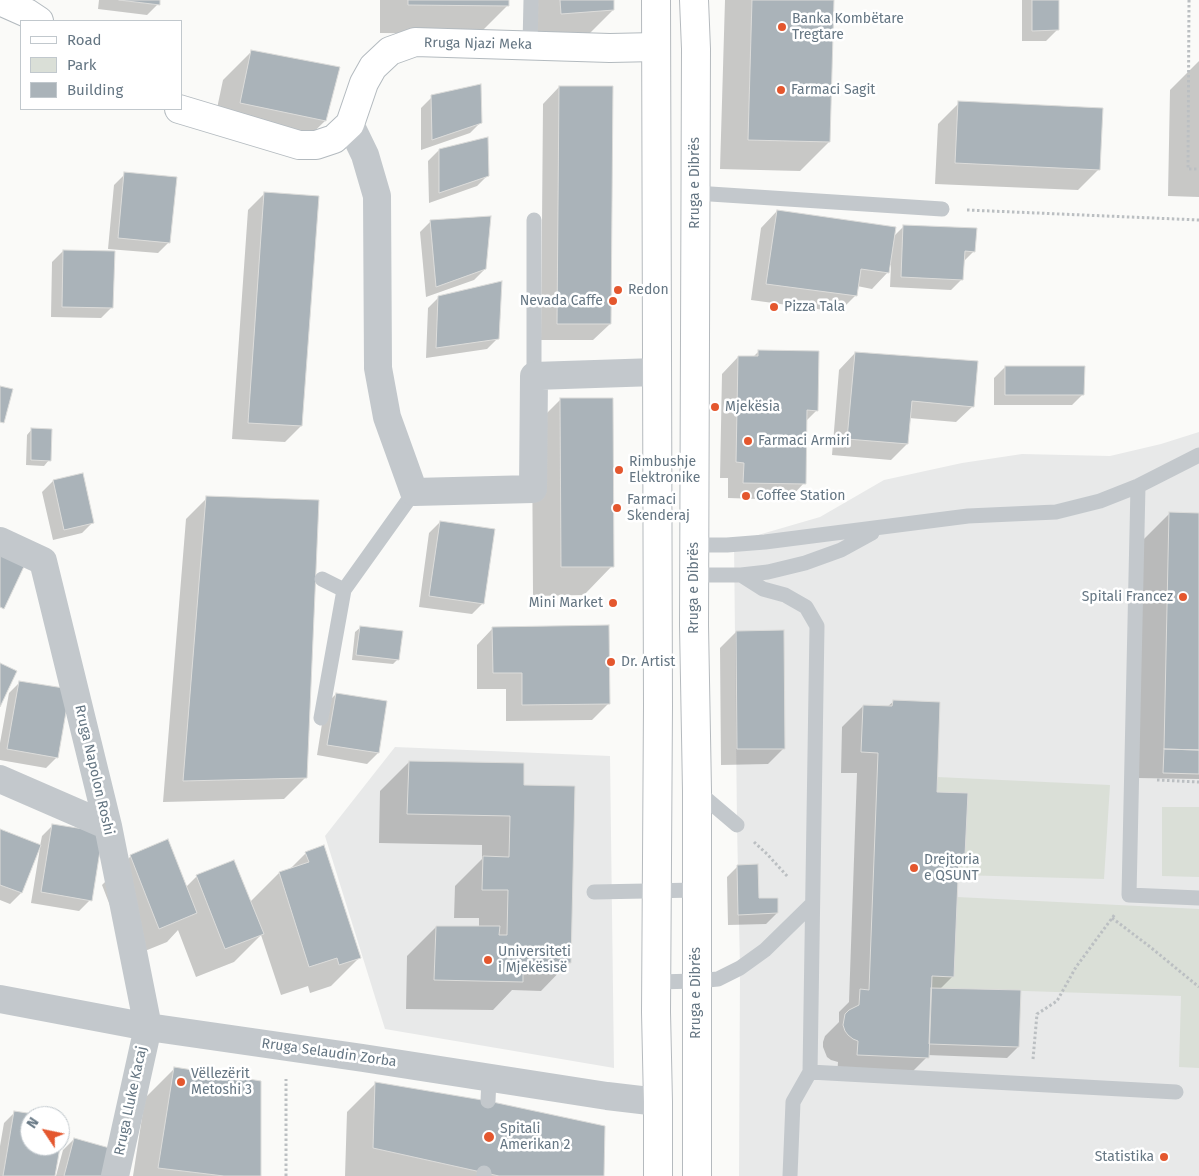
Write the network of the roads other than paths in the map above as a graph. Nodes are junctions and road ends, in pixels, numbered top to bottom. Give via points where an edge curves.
1 (531, 0) edge
2 (656, 0) edge
3 (694, 0) edge
4 (0, 1) edge
5 (38, 20) edge
6 (530, 45) junction
7 (656, 47) junction
8 (181, 110) edge
9 (350, 124) junction
10 (695, 193) junction
11 (942, 209) road end
12 (534, 220) dead end
13 (656, 372) junction
14 (534, 376) junction
15 (1199, 456) edge
16 (1138, 486) junction
17 (414, 492) junction
18 (880, 528) junction
19 (0, 541) edge
20 (694, 545) junction
21 (695, 575) junction
22 (741, 575) junction
23 (322, 579) dead end
24 (344, 590) junction
25 (321, 718) dead end
26 (0, 780) edge
27 (697, 791) junction
28 (737, 825) road end
29 (108, 826) junction
30 (696, 890) junction
31 (657, 891) junction
32 (594, 892) dead end
33 (1199, 898) edge
34 (812, 904) junction
35 (696, 981) junction
36 (657, 982) junction
37 (0, 999) edge
38 (148, 1026) junction
39 (810, 1072) junction
40 (1176, 1092) dead end
41 (658, 1102) junction
42 (115, 1176) edge
43 (658, 1176) edge
44 (697, 1176) edge
45 (790, 1176) edge

1 - 6 lane
2 - 7 main road
3 - 10 main road, Rruga e Dibrës
4 - 5 main road
6 - 7 main road, Rruga Njazi Meka
6 - 9 main road, Rruga Njazi Meka via 415,42 390,51 372,67
7 - 13 main road
8 - 9 main road via 299,145 316,145 334,139
9 - 17 street via 366,155 376,196 378,368 387,417
10 - 11 lane
10 - 20 main road, Rruga e Dibrës
12 - 14 lane
13 - 14 street
13 - 31 main road
14 - 17 street via 533,490
15 - 16 lane
16 - 18 lane via 1100,501 1056,512 968,516
16 - 33 lane via 1129,895
17 - 24 lane
18 - 20 lane via 765,542
18 - 22 lane via 841,550 805,563
19 - 29 street, Rruga Napolon Roshi via 43,560
20 - 21 main road, Rruga e Dibrës
21 - 22 lane
21 - 27 main road, Rruga e Dibrës
22 - 34 lane via 763,589 806,607 817,626
23 - 24 lane
24 - 25 lane
26 - 29 street
27 - 28 lane
27 - 30 main road, Rruga e Dibrës
29 - 38 street, Rruga Napolon Roshi
30 - 31 lane
30 - 35 main road, Rruga e Dibrës
31 - 32 lane
31 - 36 main road
34 - 35 lane via 765,950 740,968 718,979
34 - 39 lane
35 - 36 lane
35 - 44 main road, Rruga e Dibrës
36 - 41 main road
37 - 38 street, Rruga Selaudin Zorba
38 - 41 street, Rruga Selaudin Zorba via 373,1059 489,1090
38 - 42 street, Rruga Lluke Kacaj
39 - 40 lane
39 - 45 lane via 793,1102
41 - 43 main road

